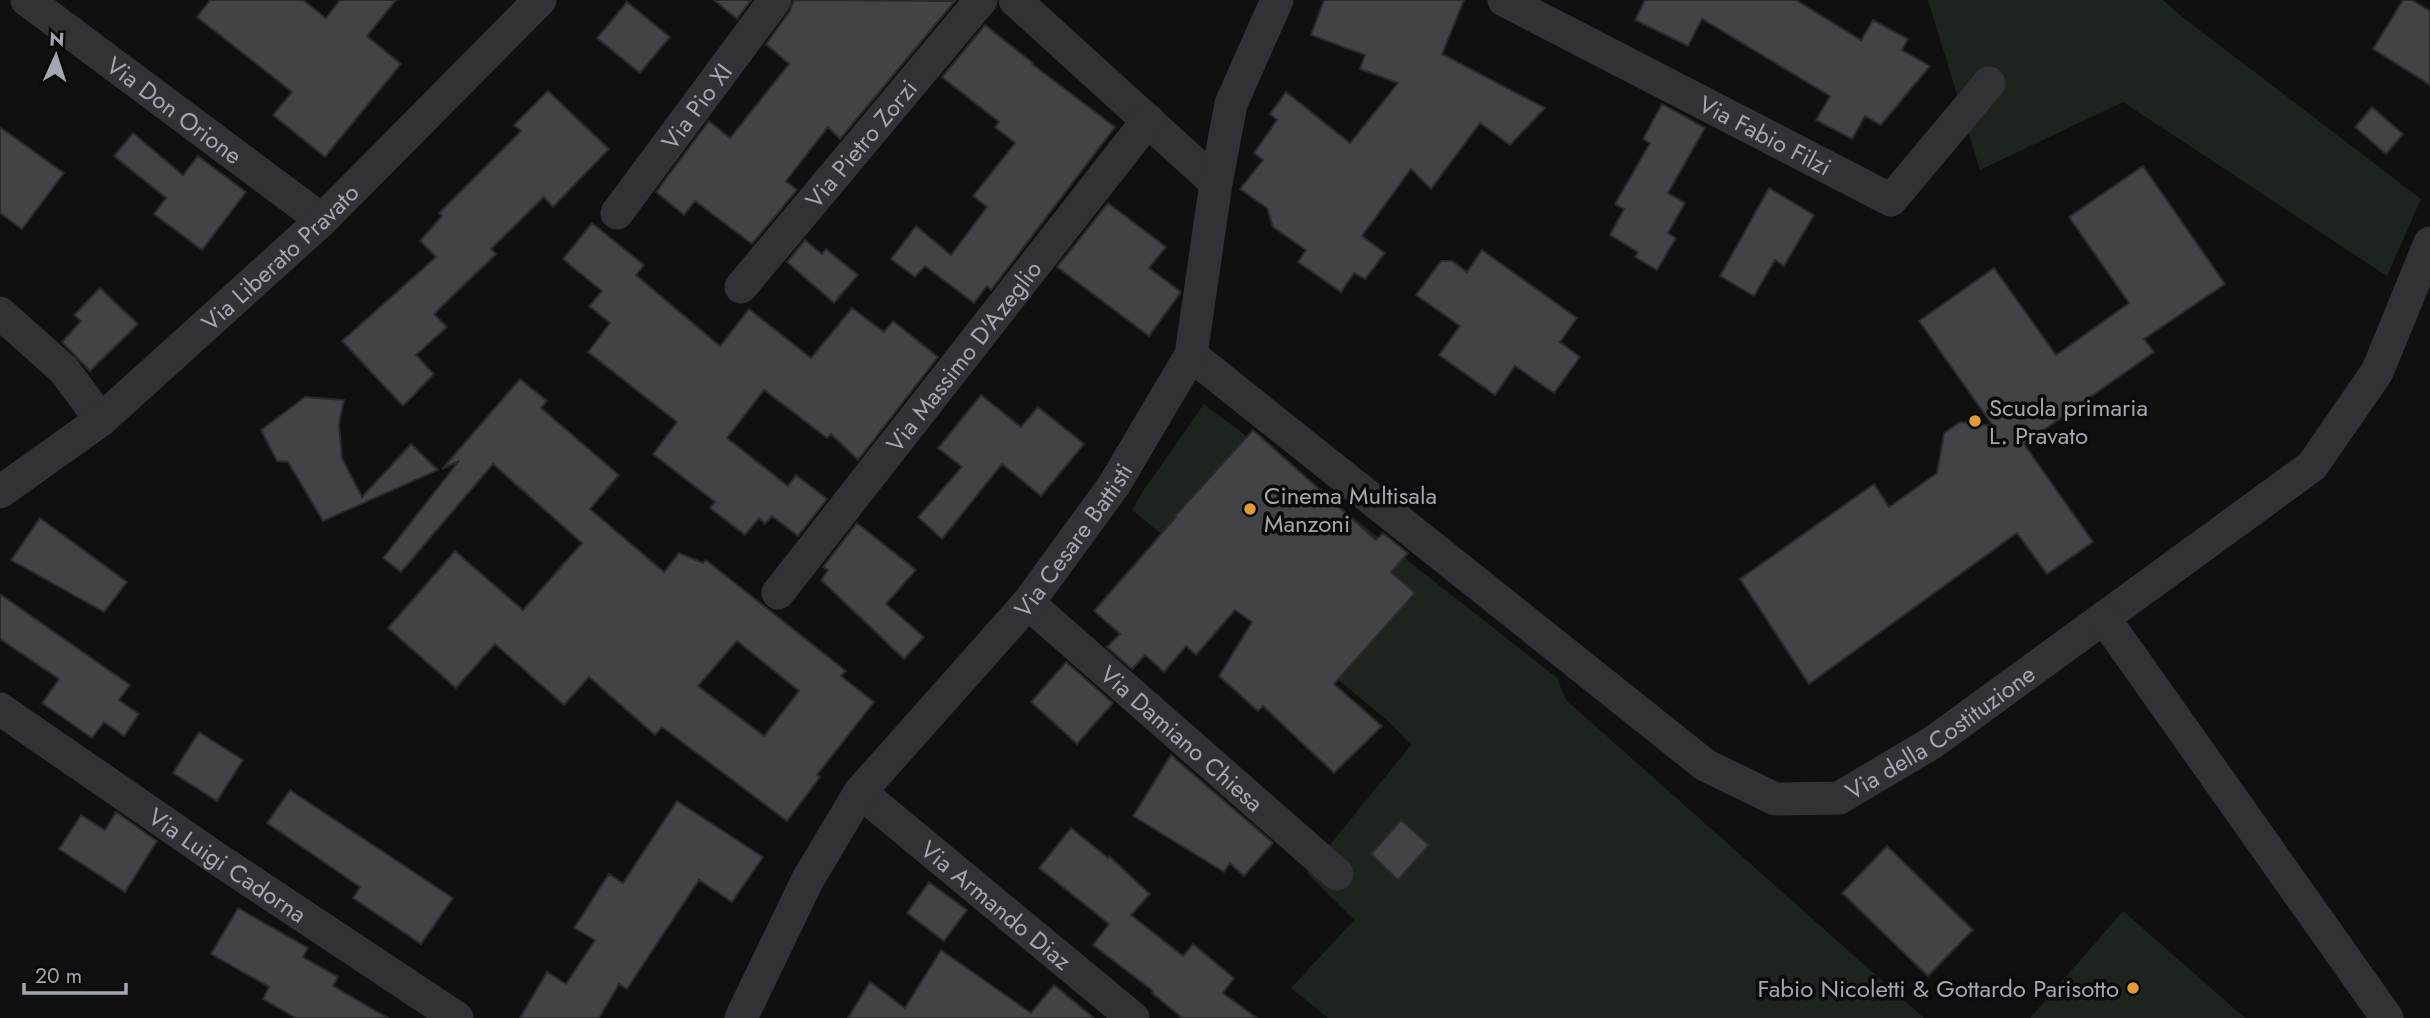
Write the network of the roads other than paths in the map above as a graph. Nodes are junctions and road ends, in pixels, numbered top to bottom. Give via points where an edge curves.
1 (27, 0) edge
2 (540, 0) edge
3 (775, 0) edge
4 (981, 0) edge
5 (1015, 0) edge
6 (1277, 0) edge
7 (1504, 0) edge
8 (1989, 83) dead end
9 (1148, 120) junction
10 (1216, 183) junction
11 (617, 213) dead end
12 (322, 220) junction
13 (2430, 243) edge
14 (741, 288) dead end
15 (0, 313) edge
16 (1191, 355) junction
17 (101, 420) junction
18 (0, 492) edge
19 (778, 593) dead end
20 (1028, 603) junction
21 (2104, 618) junction
22 (0, 709) edge
23 (860, 792) junction
24 (1337, 874) dead end
25 (1117, 1012) edge
26 (457, 1018) edge
27 (741, 1018) edge
28 (2387, 1018) edge

1 - 12 street, Via Don Orione
2 - 12 street, Via Liberato Pravato
3 - 11 street, Via Pio XI
4 - 14 street, Via Pietro Zorzi
5 - 9 street
6 - 10 street, Via Cesare Battisti via 1231,104
7 - 8 street, Via Fabio Filzi via 1891,200
9 - 10 street
9 - 19 street, Via Massimo D'Azeglio
10 - 16 street, Via Cesare Battisti
12 - 17 street, Via Liberato Pravato
13 - 21 street, Via della Costituzione via 2377,372 2312,466
15 - 17 street via 64,370
16 - 20 street, Via Cesare Battisti via 1114,485
16 - 21 street, Via della Costituzione via 1705,765 1776,799 1839,797 1932,743
17 - 18 street, Via Liberato Pravato
20 - 23 street, Via Cesare Battisti
20 - 24 street, Via Damiano Chiesa
21 - 28 street
22 - 26 street, Via Luigi Cadorna
23 - 25 street, Via Armando Diaz
23 - 27 street, Via Cesare Battisti via 807,881

